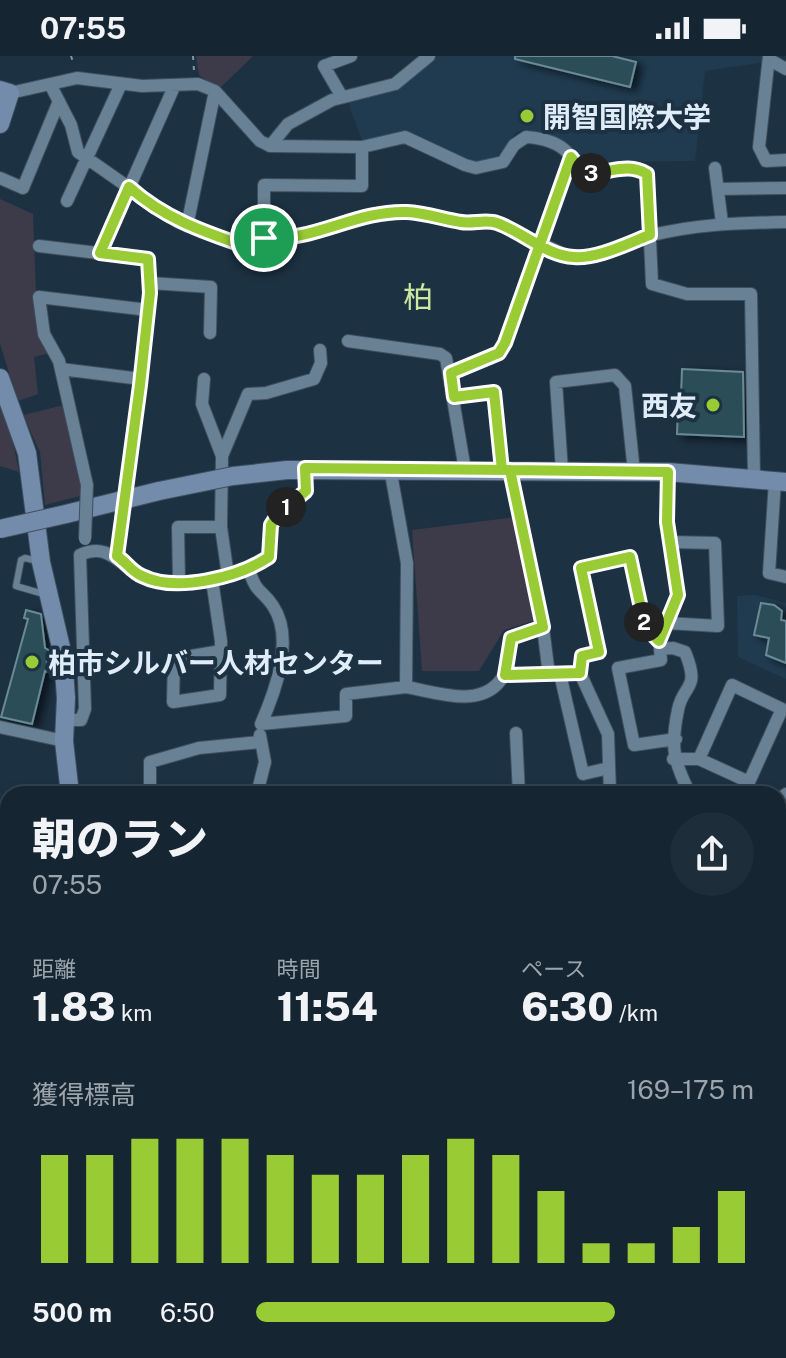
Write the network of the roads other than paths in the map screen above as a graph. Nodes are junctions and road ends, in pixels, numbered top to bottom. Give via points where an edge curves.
1 (351, 56) edge
2 (429, 56) edge
3 (770, 58) edge
4 (786, 69) edge
5 (50, 84) junction
6 (121, 84) junction
7 (174, 87) junction
8 (215, 91) junction
9 (5, 92) edge
10 (342, 97) junction
11 (59, 101) junction
12 (0, 124) edge
13 (270, 146) junction
14 (362, 147) junction
15 (87, 157) junction
16 (571, 157) junction
17 (786, 160) edge
18 (715, 168) dead end
19 (0, 178) edge
20 (129, 187) junction
21 (786, 188) edge
22 (718, 189) junction
23 (67, 201) dead end
24 (786, 222) edge
25 (722, 223) junction
26 (187, 226) junction
27 (650, 235) junction
28 (264, 238) junction
29 (539, 243) junction
30 (39, 246) dead end
31 (100, 253) junction
32 (150, 283) junction
33 (148, 310) junction
34 (210, 333) dead end
35 (348, 341) dead end
36 (320, 350) dead end
37 (61, 369) junction
38 (451, 373) junction
39 (0, 378) edge
40 (141, 379) junction
41 (204, 379) dead end
42 (454, 397) junction
43 (222, 456) junction
44 (390, 468) junction
45 (296, 469) junction
46 (465, 470) junction
47 (506, 470) junction
48 (562, 471) junction
49 (634, 472) junction
50 (668, 472) junction
51 (754, 478) junction
52 (780, 481) edge
53 (127, 498) junction
54 (221, 527) junction
55 (0, 529) edge
56 (670, 542) junction
57 (80, 555) junction
58 (117, 556) junction
59 (41, 562) junction
60 (249, 570) junction
61 (228, 576) junction
62 (786, 577) edge
63 (212, 580) junction
64 (179, 581) junction
65 (49, 596) junction
66 (667, 623) junction
67 (543, 627) junction
68 (660, 645) junction
69 (221, 651) junction
70 (580, 673) junction
71 (505, 675) junction
72 (555, 675) junction
73 (406, 687) junction
74 (66, 720) junction
75 (261, 724) junction
76 (0, 727) edge
77 (516, 733) dead end
78 (676, 739) junction
79 (64, 741) junction
80 (260, 742) junction
81 (673, 759) junction
82 (699, 759) junction
83 (609, 768) junction
84 (69, 786) edge
85 (150, 786) edge
86 (259, 786) edge
87 (519, 786) edge
88 (610, 786) edge
89 (686, 786) edge

1 - 10 street via 324,66
2 - 10 street via 395,84
3 - 4 street
3 - 17 street via 759,147 766,161
5 - 6 street via 77,78
5 - 9 street
5 - 11 street
6 - 7 street
6 - 15 street
7 - 8 street via 198,84
7 - 20 street
8 - 13 street
8 - 26 street
9 - 12 street
10 - 13 street via 288,124
11 - 15 street via 78,152
11 - 19 street via 23,188
13 - 14 street
14 - 16 street via 405,137 476,168 503,162 526,137 556,144
14 - 28 street via 362,186 264,185
15 - 20 street
15 - 23 street
16 - 27 street via 583,172 637,168 647,174
16 - 29 street
18 - 22 street
20 - 26 street
20 - 31 street
21 - 22 street
22 - 25 street
24 - 25 street
25 - 27 street
26 - 28 street via 245,246
27 - 29 street via 582,257
27 - 51 street via 652,284 687,294 751,294
28 - 29 street via 309,235 356,218 406,212 463,223 494,222
29 - 38 street via 499,353
30 - 31 street
31 - 32 street via 148,259
32 - 33 street
32 - 34 street via 211,287
33 - 37 street via 39,297 44,334
33 - 40 street
35 - 38 street via 440,354
36 - 43 street via 314,379 248,394
37 - 40 street
37 - 57 street, bridge via 87,485
38 - 42 street
39 - 59 street via 31,468
40 - 53 street
41 - 43 street via 202,404
42 - 46 street
42 - 47 street via 494,392
43 - 54 street
44 - 45 street
44 - 46 street
44 - 73 street via 407,563
45 - 53 street, bridge
45 - 60 street via 306,491 278,514 271,525 269,557
46 - 47 street
47 - 48 street
47 - 67 street
48 - 49 street
48 - 49 street via 556,382 615,375 625,386
49 - 50 street
50 - 51 street
50 - 56 street
51 - 52 street
52 - 62 street via 769,573
53 - 55 street, bridge
53 - 58 street
54 - 61 street
54 - 64 street via 178,527
56 - 66 street via 678,595
56 - 66 street via 715,543 718,626
57 - 58 street via 99,550
57 - 74 street via 85,709 81,720
58 - 64 street via 143,577
59 - 65 street
59 - 65 lane via 23,558 16,586
60 - 61 street
60 - 75 street via 255,590 273,606 282,633 278,677
61 - 63 street
63 - 64 street
63 - 69 street
65 - 74 street via 63,656
66 - 68 street
67 - 71 street via 511,638
67 - 72 street
68 - 70 street via 645,627 630,557 581,568 599,652 582,656
68 - 78 street via 685,652 690,664 692,678 678,707
68 - 78 street via 661,660 618,668 634,745
69 - 69 street via 220,695 173,702 174,659
70 - 72 street
70 - 83 street via 608,734
71 - 72 street
71 - 73 street via 470,698
72 - 83 street via 583,774
73 - 75 street via 346,694 346,716
74 - 79 street
75 - 80 street
76 - 79 street
77 - 87 street
78 - 81 street
79 - 84 street
80 - 85 street via 199,748 150,762
80 - 86 street via 265,762
81 - 82 street
81 - 89 street
82 - 82 street via 749,782 782,709 732,685
83 - 88 street

